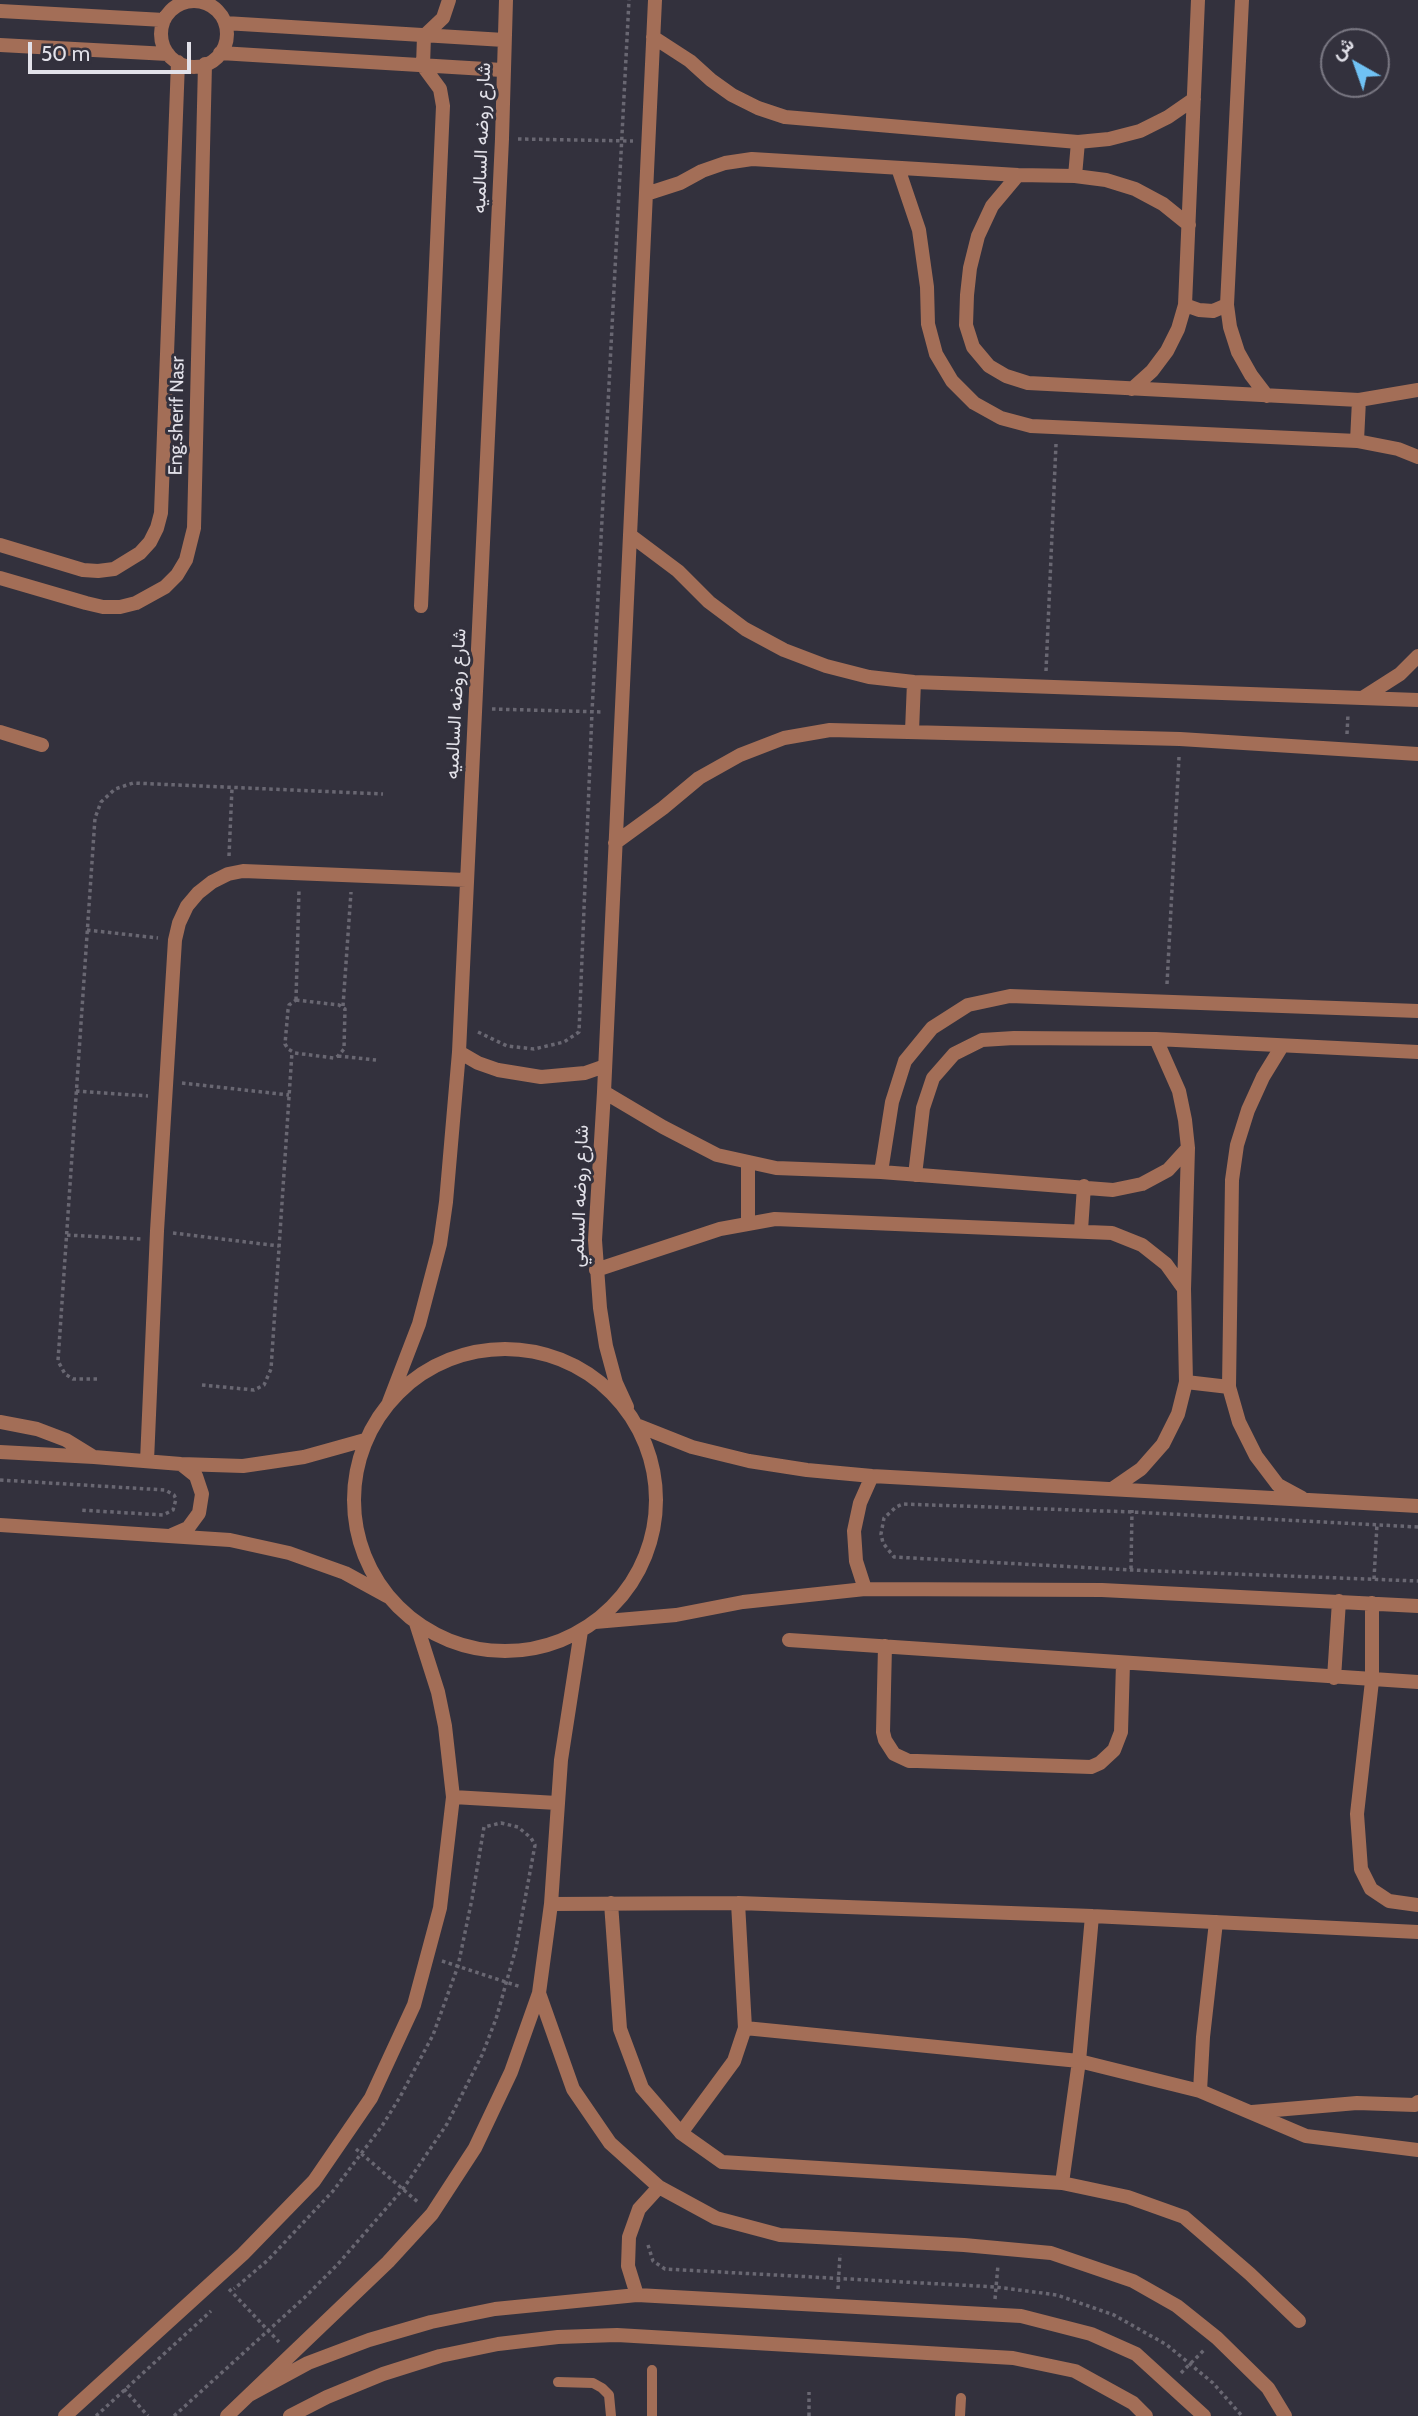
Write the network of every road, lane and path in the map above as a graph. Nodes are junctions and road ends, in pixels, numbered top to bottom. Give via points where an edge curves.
1 (449, 0) edge
2 (506, 0) edge
3 (629, 0) edge
4 (655, 0) edge
5 (1198, 0) edge
6 (1242, 0) edge
7 (206, 1) edge
8 (177, 3) edge
9 (0, 11) edge
10 (164, 20) junction
11 (225, 23) junction
12 (424, 36) junction
13 (653, 37) junction
14 (504, 40) junction
15 (0, 45) edge
16 (220, 53) junction
17 (173, 58) junction
18 (205, 64) junction
19 (423, 66) junction
20 (502, 70) junction
21 (1194, 99) junction
22 (502, 139) junction
23 (621, 141) junction
24 (648, 141) junction
25 (1078, 142) junction
26 (898, 167) junction
27 (1018, 175) junction
28 (1075, 176) junction
29 (646, 194) junction
30 (1189, 225) junction
31 (1185, 305) junction
32 (1227, 305) junction
33 (1132, 389) junction
34 (1418, 390) edge
35 (1267, 396) junction
36 (1359, 400) junction
37 (1057, 427) junction
38 (1357, 441) junction
39 (1418, 457) edge
40 (630, 536) junction
41 (0, 545) edge
42 (0, 578) edge
43 (421, 606) dead end
44 (1418, 656) edge
45 (914, 682) junction
46 (1045, 687) junction
47 (1356, 697) junction
48 (1418, 700) edge
49 (476, 709) junction
50 (592, 712) junction
51 (622, 713) junction
52 (912, 731) junction
53 (0, 732) edge
54 (1180, 739) junction
55 (41, 745) dead end
56 (1346, 749) junction
57 (1418, 754) edge
58 (232, 788) junction
59 (383, 794) dead end
60 (615, 844) junction
61 (300, 873) junction
62 (228, 874) junction
63 (352, 876) junction
64 (466, 880) junction
65 (87, 930) junction
66 (176, 940) junction
67 (296, 1000) junction
68 (1166, 1003) junction
69 (343, 1006) junction
70 (1418, 1011) edge
71 (475, 1028) dead end
72 (1156, 1039) junction
73 (1282, 1046) junction
74 (292, 1052) junction
75 (459, 1052) junction
76 (1418, 1052) edge
77 (338, 1056) junction
78 (376, 1060) dead end
79 (606, 1066) junction
80 (166, 1081) junction
81 (76, 1091) junction
82 (604, 1092) junction
83 (289, 1095) junction
84 (166, 1098) junction
85 (1188, 1149) junction
86 (748, 1162) junction
87 (881, 1172) junction
88 (915, 1175) junction
89 (1084, 1186) junction
90 (748, 1224) junction
91 (1081, 1230) junction
92 (67, 1235) junction
93 (157, 1236) junction
94 (279, 1246) junction
95 (596, 1270) junction
96 (1184, 1289) junction
97 (97, 1379) dead end
98 (1186, 1382) junction
99 (202, 1385) dead end
100 (1229, 1387) junction
101 (389, 1402) junction
102 (627, 1407) junction
103 (0, 1422) edge
104 (639, 1426) junction
105 (365, 1440) junction
106 (0, 1452) edge
107 (94, 1457) junction
108 (147, 1461) junction
109 (181, 1464) junction
110 (872, 1476) junction
111 (0, 1480) edge
112 (1085, 1488) junction
113 (1132, 1490) junction
114 (1307, 1500) junction
115 (1378, 1504) junction
116 (1418, 1506) edge
117 (68, 1510) dead end
118 (1132, 1512) junction
119 (1377, 1524) junction
120 (0, 1525) edge
121 (1418, 1527) edge
122 (170, 1535) junction
123 (1131, 1570) junction
124 (1374, 1580) junction
125 (1418, 1581) edge
126 (865, 1589) junction
127 (1131, 1592) junction
128 (387, 1596) junction
129 (1339, 1601) junction
130 (1372, 1603) junction
131 (1418, 1606) edge
132 (595, 1622) junction
133 (416, 1623) junction
134 (581, 1631) junction
135 (789, 1640) dead end
136 (885, 1646) junction
137 (1123, 1663) junction
138 (1334, 1678) junction
139 (1372, 1681) junction
140 (1418, 1682) edge
141 (453, 1797) junction
142 (556, 1802) junction
143 (611, 1903) junction
144 (738, 1903) junction
145 (551, 1904) junction
146 (1418, 1905) edge
147 (1092, 1916) junction
148 (1216, 1922) junction
149 (1418, 1932) edge
150 (427, 1955) junction
151 (458, 1966) junction
152 (507, 1982) junction
153 (539, 1993) junction
154 (745, 2028) junction
155 (1079, 2061) junction
156 (1200, 2091) junction
157 (1418, 2102) edge
158 (1250, 2112) junction
159 (681, 2133) junction
160 (344, 2138) junction
161 (1418, 2150) edge
162 (362, 2154) junction
163 (1062, 2183) junction
164 (659, 2187) junction
165 (402, 2189) junction
166 (432, 2214) junction
167 (841, 2238) junction
168 (648, 2241) dead end
169 (829, 2254) dead end
170 (840, 2254) junction
171 (1009, 2263) dead end
172 (218, 2277) junction
173 (838, 2279) junction
174 (996, 2287) junction
175 (231, 2291) junction
176 (637, 2295) junction
177 (837, 2305) junction
178 (212, 2309) dead end
179 (994, 2314) junction
180 (1299, 2321) dead end
181 (268, 2330) junction
182 (1199, 2340) dead end
183 (291, 2355) junction
184 (1191, 2364) junction
185 (652, 2370) dead end
186 (111, 2374) junction
187 (558, 2382) dead end
188 (1170, 2384) junction
189 (124, 2390) junction
190 (809, 2392) dead end
191 (249, 2395) junction
192 (961, 2398) dead end
193 (65, 2416) edge
194 (96, 2416) edge
195 (148, 2416) edge
196 (174, 2416) edge
197 (227, 2416) edge
198 (290, 2416) edge
199 (611, 2416) edge
200 (652, 2416) edge
201 (809, 2416) edge
202 (960, 2416) edge
203 (1146, 2416) edge
204 (1204, 2416) edge
205 (1242, 2416) edge
206 (1285, 2416) edge

1 - 12 street via 443,18
2 - 14 street, شارع روضه السالميه
3 - 23 path
4 - 13 street
5 - 21 street
6 - 32 street
7 - 8 street
7 - 11 street
8 - 10 street
9 - 10 street
10 - 17 street via 161,38
11 - 12 street
11 - 16 street via 226,39
12 - 14 street
12 - 19 street
13 - 24 street
13 - 25 street via 732,95 785,117
14 - 20 street, شارع روضه السالميه
15 - 17 street
16 - 18 street
16 - 19 street
17 - 18 street via 191,66
17 - 41 street via 157,528 140,553 114,569 98,572
18 - 42 street, Eng.sherif Nasr via 194,528 186,560 166,587 120,607 86,603
19 - 20 street
19 - 43 street via 440,89 443,106
20 - 22 street, شارع روضه السالميه
21 - 25 street via 1140,131
21 - 30 street
22 - 23 path
22 - 49 street, شارع روضه السالميه
23 - 24 path
23 - 50 path
24 - 29 street
25 - 28 street
26 - 27 street
26 - 29 street via 752,159 725,163
26 - 37 street via 921,239 928,324 936,354 952,381 974,403 1001,418
27 - 28 street
27 - 33 street via 992,206 978,236 967,295 966,325 973,347 989,366 1028,383
28 - 30 street via 1135,189
29 - 40 street
30 - 31 street
31 - 32 street via 1213,311
31 - 33 street via 1167,351
32 - 35 street via 1238,352
33 - 35 street
34 - 36 street
35 - 36 street
36 - 38 street
37 - 38 street
37 - 46 path
38 - 39 street
40 - 45 street via 745,629 784,650 869,677
40 - 51 street
44 - 47 street via 1400,674
45 - 46 street
45 - 52 street
46 - 47 street
47 - 48 street
47 - 56 path
49 - 50 path
49 - 64 street, شارع روضه السالميه
50 - 51 path
50 - 71 path via 579,1032 550,1047 519,1049 480,1035
51 - 60 street
52 - 54 street
52 - 60 street via 830,730 784,738 699,778
53 - 55 street
54 - 56 street
54 - 68 path
56 - 57 street
58 - 59 path
58 - 62 path
58 - 65 path via 133,783 115,789 101,802 95,818
60 - 79 street
61 - 62 street
61 - 63 street
61 - 67 path
62 - 66 street via 212,882 187,906
63 - 64 street
63 - 69 path
64 - 75 street, شارع روضه السالميه
65 - 66 path
65 - 81 path
66 - 80 street
67 - 69 path
67 - 74 path via 289,1005 285,1044
68 - 70 street
68 - 87 street via 1010,996 968,1005 932,1028 905,1061 892,1102
69 - 77 path via 344,1049
72 - 73 street
72 - 85 street via 1179,1091
72 - 88 street via 982,1040 954,1054 933,1078 923,1108
73 - 76 street
73 - 100 street via 1248,1110 1233,1168
74 - 77 path
74 - 83 path
75 - 79 street via 498,1070 541,1077
75 - 101 street, شارع روضه السالميه via 440,1244 419,1324
77 - 78 path
79 - 82 street, شارع روضه السلمي
80 - 83 path
80 - 84 street
81 - 84 path
81 - 92 path
82 - 86 street via 718,1155
82 - 95 street, شارع روضه السلمي
83 - 94 path
84 - 93 street
85 - 89 street via 1168,1170 1142,1184 1114,1190
85 - 96 street
86 - 87 street via 776,1168
86 - 90 street
87 - 88 street
88 - 89 street
89 - 91 street
90 - 91 street via 775,1219
90 - 95 street
91 - 96 street via 1112,1233 1142,1245 1166,1264
92 - 93 path
92 - 97 path via 58,1361 73,1379
93 - 94 path
93 - 108 street
94 - 99 path via 269,1378 254,1390
95 - 102 street, شارع روضه السلمي via 606,1346
96 - 98 street
98 - 100 street
98 - 112 street via 1178,1414 1163,1444 1141,1469 1115,1489
100 - 114 street via 1255,1455 1278,1485
101 - 102 street via 423,1371 464,1353 510,1347 554,1355 594,1376
101 - 105 street
102 - 104 street
103 - 107 street via 37,1429
104 - 110 street via 692,1447 749,1461
104 - 132 street via 653,1460 654,1532 642,1567 622,1597
105 - 109 street via 304,1457 243,1466
105 - 128 street via 354,1480 354,1521 365,1560
106 - 107 street
107 - 108 street
108 - 109 street
109 - 122 street via 196,1476 202,1494 199,1513 188,1528
110 - 112 street
110 - 126 street via 854,1531 856,1561
111 - 117 path via 165,1490 176,1499 173,1510 163,1515
112 - 113 street
113 - 114 street
113 - 118 path
114 - 115 street
115 - 116 street
115 - 119 path
118 - 119 path
118 - 123 path
118 - 123 path via 903,1504 884,1518 881,1534 894,1557
119 - 121 path
119 - 124 path
120 - 122 street
122 - 128 street via 289,1553 345,1573
123 - 124 path
123 - 127 path
124 - 125 path
124 - 130 path
126 - 127 street
126 - 132 street
127 - 129 street
128 - 133 street
129 - 130 street
129 - 138 street
130 - 131 street
130 - 139 street
132 - 134 street
133 - 134 street via 447,1640 480,1650 549,1645
133 - 141 street via 438,1692
134 - 142 street
135 - 136 street
136 - 137 street
136 - 137 street via 885,1740 894,1754 917,1761 1091,1767 1114,1750 1121,1732
137 - 138 street
138 - 139 street
139 - 140 street
139 - 146 street via 1357,1814 1361,1869 1371,1889 1389,1901
141 - 142 street
141 - 150 street via 440,1908
142 - 145 street
143 - 144 street
143 - 145 street
143 - 159 street via 620,2029 642,2088
144 - 147 street
144 - 154 street
145 - 153 street
147 - 148 street
147 - 155 street
148 - 149 street
148 - 156 street
150 - 151 path
150 - 160 street via 414,2006 371,2098
151 - 152 path
151 - 152 path via 484,1827 510,1824 525,1832 535,1845
151 - 162 path via 417,2067
152 - 153 path
152 - 165 path via 465,2090 426,2158
153 - 164 street via 573,2089 610,2143
153 - 166 street via 511,2071 480,2137
154 - 155 street
154 - 159 street via 734,2061
155 - 156 street
155 - 163 street
156 - 158 street
157 - 158 street
158 - 161 street via 1306,2136
159 - 163 street via 722,2162
160 - 162 path
160 - 172 street via 314,2181
162 - 165 path
162 - 175 path via 301,2227
163 - 180 street via 1128,2197 1184,2217
164 - 167 street via 716,2218 780,2235
164 - 176 street via 639,2209 629,2237 628,2266
165 - 166 path
165 - 181 path via 338,2264
166 - 183 street
167 - 170 path
167 - 206 street via 1051,2253 1133,2281 1177,2306 1217,2338 1268,2388
168 - 173 path via 653,2261 665,2269
169 - 170 path
170 - 173 path
171 - 174 path via 998,2262
172 - 175 path
172 - 186 street
173 - 174 path
173 - 177 path
174 - 179 path
174 - 184 path via 1086,2303 1141,2329
175 - 181 path
176 - 177 street
176 - 191 street via 495,2309 431,2322 308,2363
177 - 179 street
178 - 189 path
179 - 188 street via 1091,2334 1136,2354
181 - 183 path
181 - 196 path
182 - 184 path via 1208,2347
183 - 191 street
184 - 188 path
184 - 205 path
185 - 200 lane
186 - 189 path
186 - 193 street
187 - 199 lane via 593,2383 602,2388 609,2395
188 - 204 street
189 - 194 path
189 - 195 path
190 - 201 path
191 - 197 street
192 - 202 lane
198 - 203 street via 372,2378 440,2356 522,2341 617,2335 1013,2358 1075,2371

